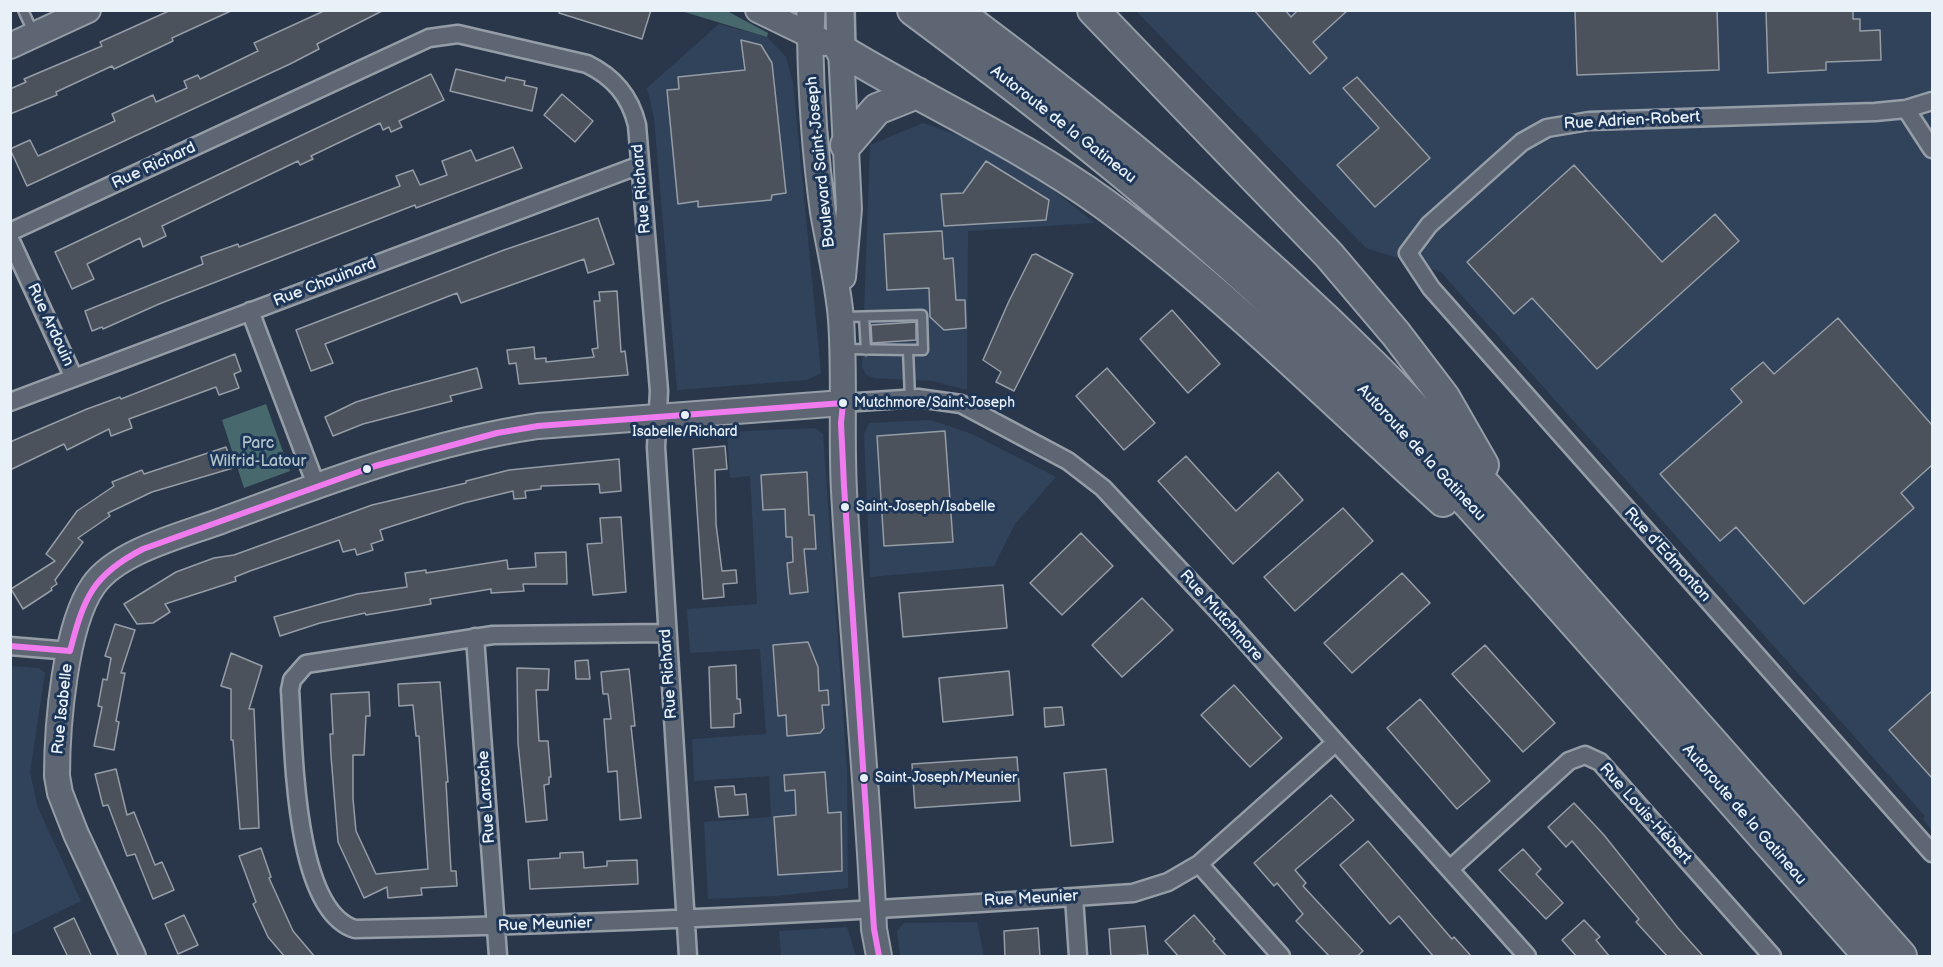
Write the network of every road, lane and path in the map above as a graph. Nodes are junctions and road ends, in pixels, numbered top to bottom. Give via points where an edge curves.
1 (23, 10) edge
2 (88, 10) edge
3 (758, 10) edge
4 (840, 10) edge
5 (913, 10) edge
6 (955, 10) edge
7 (1093, 10) edge
8 (808, 18) edge
9 (34, 35) junction
10 (10, 46) edge
11 (841, 50) junction
12 (917, 93) junction
13 (1932, 101) edge
14 (1905, 109) junction
15 (846, 145) junction
16 (1932, 149) edge
17 (640, 165) junction
18 (10, 232) edge
19 (10, 239) edge
20 (1408, 252) joint
21 (250, 311) junction
22 (848, 315) junction
23 (906, 347) junction
24 (854, 349) junction
25 (74, 378) junction
26 (910, 398) junction
27 (10, 402) edge
28 (843, 403) junction
29 (656, 419) junction
30 (316, 485) junction
31 (1515, 519) junction
32 (1559, 606) junction
33 (666, 633) junction
34 (475, 637) junction
35 (10, 646) edge
36 (70, 651) junction
37 (1335, 743) junction
38 (1932, 853) edge
39 (1199, 864) junction
40 (1450, 869) junction
41 (1074, 897) junction
42 (873, 908) junction
43 (685, 920) junction
44 (495, 927) junction
45 (133, 957) edge
46 (498, 957) edge
47 (688, 957) edge
48 (879, 957) edge
49 (1078, 957) edge
50 (1281, 957) edge
51 (1527, 957) edge
52 (1772, 957) edge
53 (1869, 957) edge
54 (1901, 957) edge

1 - 9 lane
2 - 9 street
3 - 8 street
4 - 11 main road, Boulevard Saint-Joseph
5 - 32 highway, Autoroute de la Gatineau via 1094,148 1267,298 1395,424
6 - 31 highway, Autoroute de la Gatineau via 1111,130 1265,262 1383,376
7 - 31 highway via 1292,214 1380,315 1444,398
8 - 11 street
8 - 22 street, Boulevard Saint-Joseph via 823,210
9 - 10 street
11 - 12 highway
11 - 15 street, Boulevard Saint-Joseph
12 - 15 highway via 877,109
12 - 32 highway via 1042,162 1143,234 1300,369
13 - 14 street, Rue Adrien-Robert
14 - 16 street
14 - 20 street, Rue Adrien-Robert via 1589,121 1547,128 1522,142 1429,225
15 - 22 street, Boulevard Saint-Joseph
17 - 18 street, Rue Richard via 633,111 621,89 600,70 476,38 445,34
17 - 21 street, Rue Chouinard
17 - 29 street, Rue Richard via 659,391
19 - 25 street, Rue Ardouin
20 - 38 street, Rue d'Edmonton via 1431,288
21 - 25 street, Rue Chouinard
21 - 30 street
22 - 23 lane via 881,320 922,315 923,350
22 - 24 street, Boulevard Saint-Joseph
23 - 24 lane
23 - 26 lane
24 - 28 street, Boulevard Saint-Joseph
25 - 27 street, Rue Chouinard
26 - 28 street, Rue Mutchmore
26 - 37 street, Rue Mutchmore via 938,399 972,409 1068,461 1103,488
28 - 29 street, Rue Isabelle
28 - 42 street, Boulevard Saint-Joseph via 844,489
29 - 30 street, Rue Isabelle via 516,429
29 - 33 street, Rue Richard
30 - 36 street, Rue Isabelle via 152,546 105,573 85,599
31 - 54 highway, Autoroute de la Gatineau
32 - 53 highway, Autoroute de la Gatineau
33 - 34 street, Rue Meunier
33 - 43 street, Rue Richard
34 - 44 street, Rue Laroche
34 - 44 street, Rue Meunier via 306,664 298,671 290,690 300,830 316,884 331,914 355,929
35 - 36 street
36 - 45 street, Rue Isabelle via 58,752 60,793
37 - 39 street, Rue Meunier
37 - 40 street, Rue Mutchmore
39 - 41 street, Rue Meunier via 1183,875 1133,893
39 - 50 street
40 - 51 street, Rue Mutchmore
40 - 52 street, Rue Louis-Hébert via 1569,761 1585,755 1600,762
41 - 42 street, Rue Meunier
41 - 49 street
42 - 43 street, Rue Meunier
42 - 48 street, Boulevard Saint-Joseph
43 - 44 street, Rue Meunier
43 - 47 street, Rue Richard
44 - 46 street, Rue Laroche

